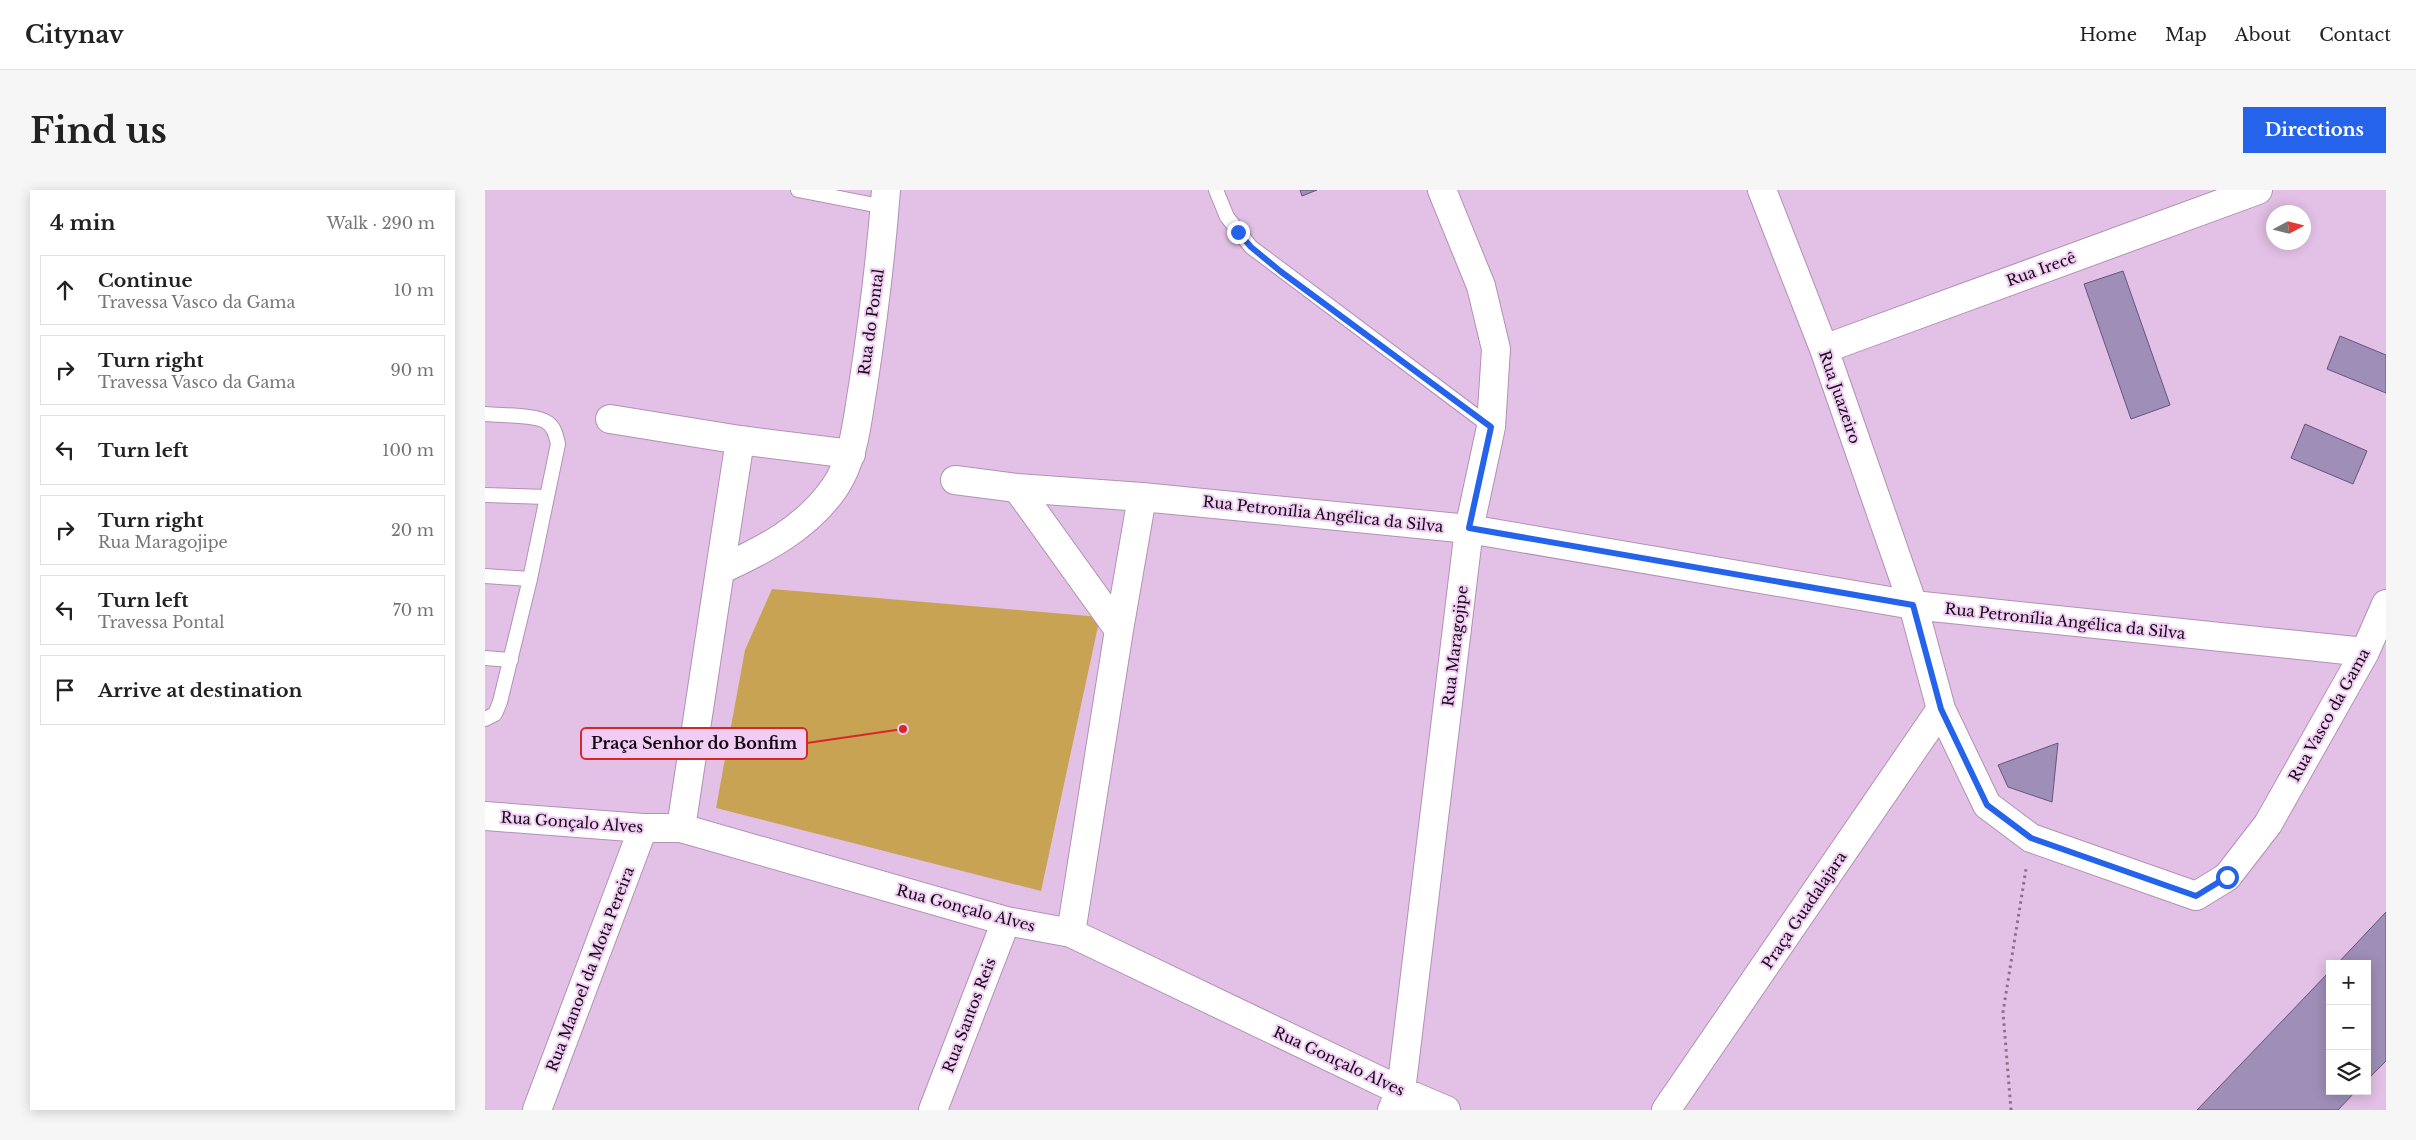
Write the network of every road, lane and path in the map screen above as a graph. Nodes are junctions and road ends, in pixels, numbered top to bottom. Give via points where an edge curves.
1 (798, 190) edge
2 (1216, 190) edge
3 (1442, 190) edge
4 (1762, 190) edge
5 (2258, 190) edge
6 (886, 199) edge
7 (1824, 349) junction
8 (485, 414) edge
9 (610, 419) dead end
10 (1491, 427) junction
11 (740, 440) junction
12 (851, 454) junction
13 (955, 480) dead end
14 (1017, 488) junction
15 (485, 495) edge
16 (547, 497) junction
17 (1142, 497) junction
18 (1469, 528) junction
19 (720, 570) junction
20 (485, 576) edge
21 (530, 579) junction
22 (2386, 604) edge
23 (1913, 605) junction
24 (1119, 630) junction
25 (2365, 652) junction
26 (485, 658) edge
27 (511, 660) junction
28 (1941, 709) junction
29 (485, 719) edge
30 (485, 816) edge
31 (643, 828) junction
32 (681, 828) junction
33 (2031, 838) junction
34 (1006, 921) junction
35 (1071, 933) junction
36 (1396, 1100) edge
37 (537, 1110) edge
38 (933, 1110) edge
39 (1446, 1110) edge
40 (1666, 1110) edge
41 (2011, 1110) edge

1 - 6 lane
2 - 10 lane via 1227,217 1251,247
3 - 10 street, Rua Maragojipe via 1481,286 1490,319 1496,349
4 - 7 street, Rua Juazeiro
5 - 7 street, Rua Irecê
6 - 12 street, Rua do Pontal via 872,330
7 - 23 street, Rua Juazeiro
8 - 16 lane via 539,419 556,432 558,444
9 - 11 street
10 - 18 street, Rua Maragojipe
11 - 12 street
11 - 19 street
12 - 19 street, Rua do Pontal via 835,486 816,509 786,536
13 - 14 street, Rua Petronília Angélica da Silva
14 - 17 street, Rua Petronília Angélica da Silva
14 - 24 street
15 - 16 lane
16 - 21 lane
17 - 18 street, Rua Petronília Angélica da Silva
17 - 24 street
18 - 23 street, Rua Petronília Angélica da Silva
18 - 36 street, Rua Maragojipe
19 - 32 street
20 - 21 lane
21 - 27 lane
22 - 25 street, Rua Vasco da Gama
23 - 25 street, Rua Petronília Angélica da Silva
23 - 28 street, Rua Juazeiro
24 - 35 street
25 - 33 street, Rua Vasco da Gama via 2267,824 2227,877 2196,896
26 - 27 lane
27 - 29 lane via 495,714
28 - 33 street, Rua Juazeiro via 1987,805
28 - 40 street, Praça Guadalajara
30 - 31 street, Rua Gonçalo Alves
31 - 32 street, Rua Gonçalo Alves
31 - 37 street, Rua Manoel da Mota Pereira
32 - 34 street, Rua Gonçalo Alves
33 - 41 path via 2003,1012
34 - 35 street, Rua Gonçalo Alves
34 - 38 street, Rua Santos Reis
35 - 36 street, Rua Gonçalo Alves
36 - 39 street, Rua Gonçalo Alves

